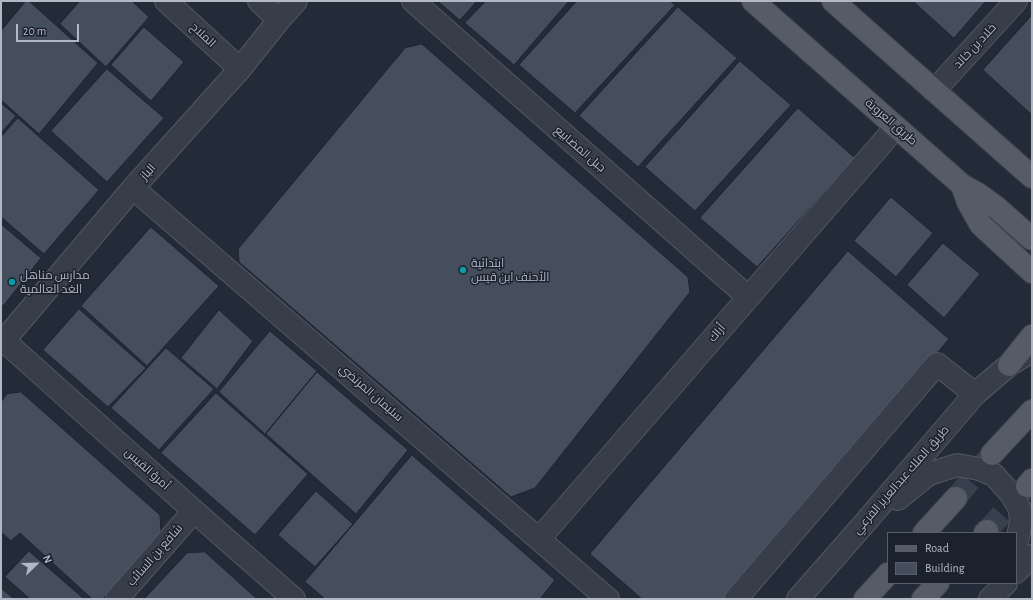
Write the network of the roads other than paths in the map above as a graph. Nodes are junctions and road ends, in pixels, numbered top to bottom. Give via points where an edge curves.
1 (166, 1) edge
2 (259, 1) edge
3 (296, 1) edge
4 (413, 1) edge
5 (753, 1) edge
6 (833, 1) edge
7 (1016, 1) edge
8 (279, 20) junction
9 (240, 68) junction
10 (934, 91) junction
11 (896, 127) junction
12 (1032, 177) edge
13 (962, 185) junction
14 (133, 188) junction
15 (1032, 239) edge
16 (1032, 272) edge
17 (748, 297) junction
18 (1032, 336) edge
19 (2, 341) edge
20 (1032, 350) edge
21 (1009, 365) junction
22 (975, 394) junction
23 (1032, 411) edge
24 (992, 454) tunnel mouth
25 (956, 498) tunnel mouth
26 (194, 511) junction
27 (863, 525) junction
28 (925, 532) edge
29 (539, 539) junction
30 (1017, 541) edge
31 (1032, 556) edge
32 (1017, 571) edge
33 (887, 575) edge
34 (937, 584) edge
35 (989, 584) edge
36 (1005, 584) edge
37 (117, 599) edge
38 (294, 599) edge
39 (608, 599) edge
40 (736, 599) edge
41 (798, 599) edge
42 (865, 599) edge
43 (923, 599) edge
44 (980, 599) edge
45 (990, 599) edge

1 - 9 street, الملاح
2 - 8 street
3 - 8 street, الباز
4 - 17 street, جبل المضابيع
5 - 11 main road, طريق العروبة
6 - 10 main road
7 - 10 street, خلاد بن خالد
8 - 9 street, الباز
9 - 14 street, الباز
10 - 12 main road
11 - 13 main road, طريق العروبة
11 - 17 street, أراك
13 - 15 main road, طريق العروبة via 996,207
13 - 16 main road via 981,225
14 - 19 street, الباز
14 - 29 street, سليمان المرتضي
17 - 29 street, أراك
18 - 21 main road
19 - 26 street, أمرؤ القيس
20 - 21 street, طريق الملك عبدالعزيز الفرعي
21 - 22 street, طريق الملك عبدالعزيز الفرعي
22 - 27 street, طريق الملك عبدالعزيز الفرعي
22 - 40 street via 937,364
23 - 24 main road
25 - 28 main road
26 - 37 street, شافع بن السائب
26 - 38 street, أمرؤ القيس
27 - 30 street via 929,474 957,465 994,475 1011,494 1020,509 1021,522
27 - 41 street, طريق الملك عبدالعزيز الفرعي
29 - 39 street, سليمان المرتضي
31 - 32 street
33 - 42 main road
34 - 43 main road
35 - 44 street
36 - 45 street

